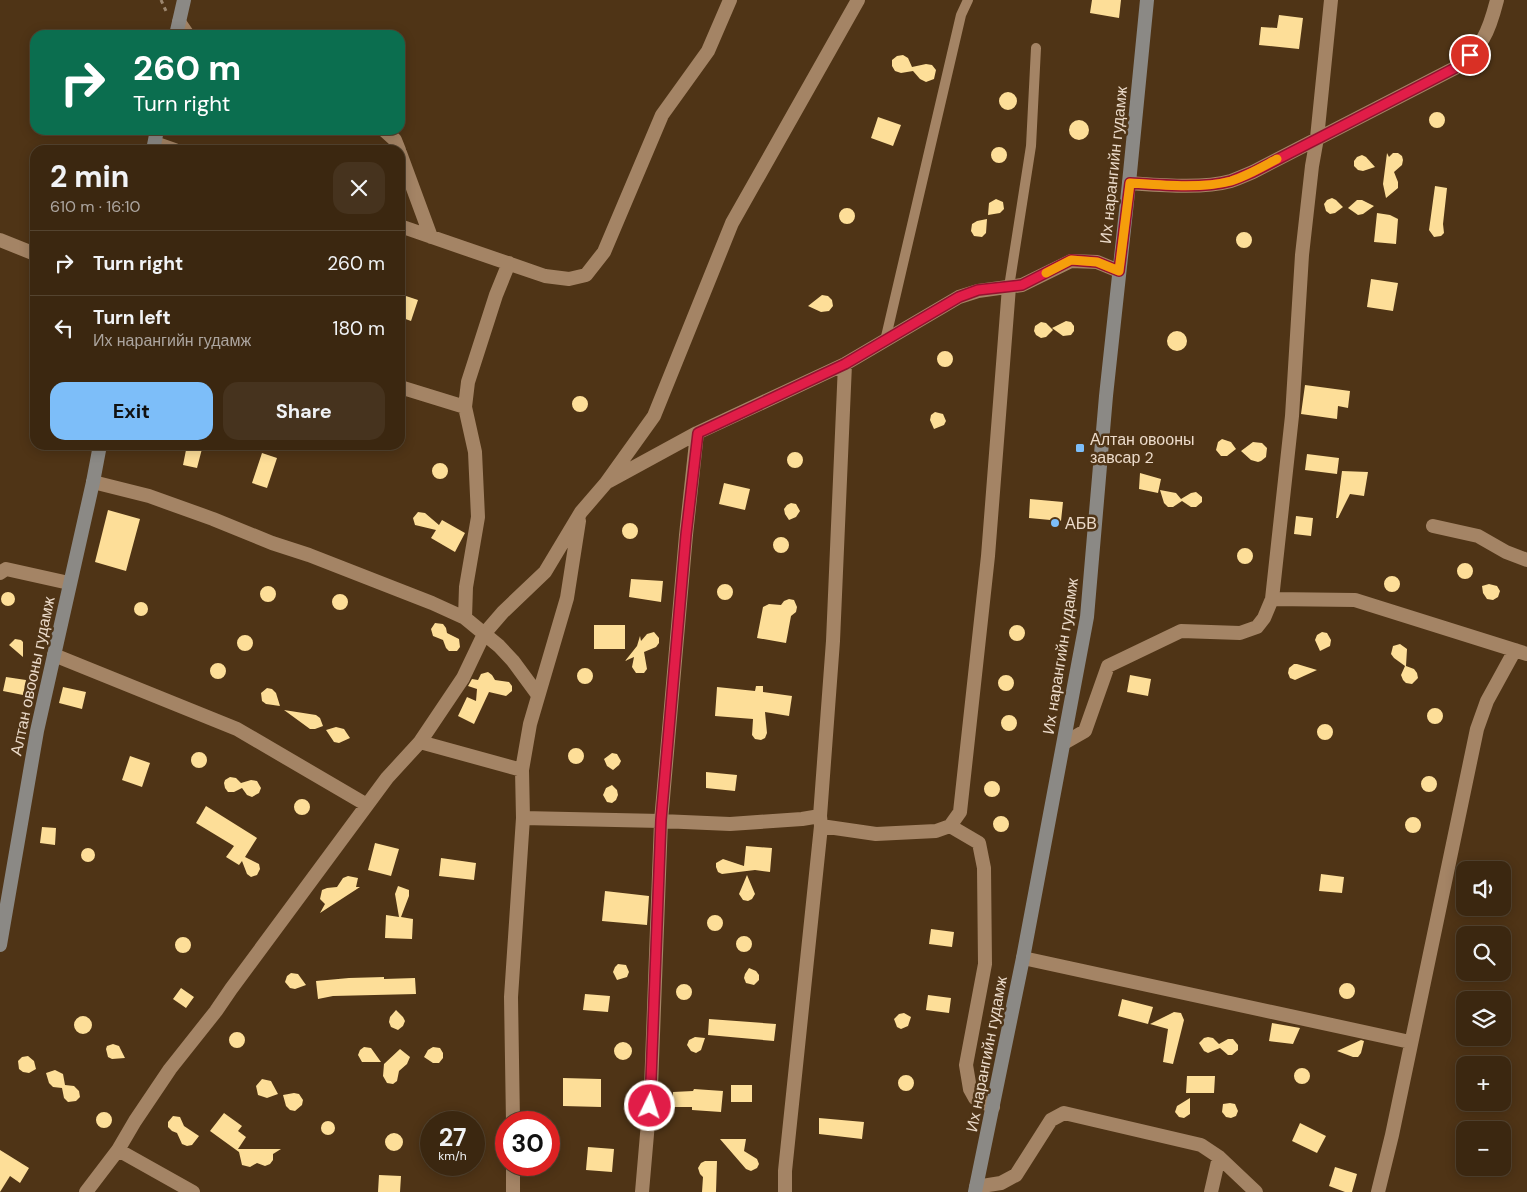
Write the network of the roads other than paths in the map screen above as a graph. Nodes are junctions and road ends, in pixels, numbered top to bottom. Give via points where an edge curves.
1 (184, 0) edge
2 (730, 0) edge
3 (858, 0) edge
4 (968, 0) edge
5 (1146, 0) edge
6 (1331, 0) edge
7 (1498, 0) edge
8 (178, 28) edge
9 (1036, 48) dead end
10 (390, 135) edge
11 (1317, 138) junction
12 (397, 145) edge
13 (405, 165) edge
14 (1130, 183) junction
15 (405, 228) edge
16 (431, 237) junction
17 (0, 240) edge
18 (30, 252) edge
19 (509, 263) junction
20 (1119, 271) junction
21 (1009, 287) junction
22 (885, 341) junction
23 (845, 364) junction
24 (405, 388) edge
25 (465, 406) junction
26 (698, 433) junction
27 (99, 450) edge
28 (93, 482) junction
29 (606, 483) junction
30 (581, 512) junction
31 (1433, 526) dead end
32 (1527, 560) edge
33 (0, 573) edge
34 (69, 584) junction
35 (1272, 599) junction
36 (465, 618) junction
37 (484, 634) junction
38 (1521, 652) edge
39 (54, 654) junction
40 (538, 695) junction
41 (420, 742) junction
42 (1064, 743) junction
43 (522, 770) junction
44 (367, 805) junction
45 (523, 818) junction
46 (661, 820) junction
47 (820, 821) junction
48 (950, 826) junction
49 (0, 945) edge
50 (1023, 958) junction
51 (1410, 1042) junction
52 (993, 1108) junction
53 (513, 1111) edge
54 (118, 1150) junction
55 (1219, 1157) junction
56 (513, 1176) edge
57 (1001, 1188) edge
58 (976, 1190) edge
59 (86, 1192) edge
60 (193, 1192) edge
61 (513, 1192) edge
62 (642, 1192) edge
63 (785, 1192) edge
64 (1211, 1192) edge
65 (1256, 1192) edge
66 (1378, 1192) edge

1 - 8 main road
2 - 19 street via 708,51 662,115 604,252 586,275 569,279 553,277
3 - 29 street via 732,223 654,416
4 - 22 lane via 961,15
5 - 14 main road, Их нарангийн гудамж
6 - 11 street
7 - 11 street via 1484,38 1455,68
9 - 21 lane via 1031,146
10 - 12 street
11 - 14 street via 1231,181 1177,186
11 - 35 street via 1302,255 1292,416
13 - 16 street
14 - 20 main road, Их нарангийн гудамж
15 - 16 street
16 - 19 street
17 - 18 street
19 - 25 street via 468,382
20 - 21 street via 1097,262 1071,260 1022,285
20 - 42 main road, Их нарангийн гудамж via 1087,617
21 - 22 street via 978,290 959,297
21 - 48 street via 986,575 960,812
22 - 23 street
23 - 26 street
23 - 47 street via 833,641
24 - 25 street
25 - 36 street via 475,452 478,517 466,587
26 - 29 street
26 - 46 street
27 - 28 main road, Алтан овооны гудамж
28 - 34 main road, Алтан овооны гудамж
28 - 36 street via 149,496 204,516
29 - 30 street
30 - 37 street via 545,572
30 - 40 street via 567,598
31 - 32 street via 1478,536
33 - 34 street via 6,568
34 - 39 main road, Алтан овооны гудамж
35 - 38 street via 1355,600
35 - 42 street via 1257,627 1240,633 1181,631 1108,666 1085,731
36 - 37 street
37 - 40 street via 513,661
37 - 41 street via 463,678
38 - 51 street via 1488,701 1477,729
39 - 44 street via 237,729
39 - 49 main road, Алтан овооны гудамж
40 - 43 street
41 - 43 street
41 - 44 street
42 - 50 main road, Их нарангийн гудамж
43 - 45 street
44 - 54 street via 170,1069
45 - 46 street
45 - 53 street via 511,997
46 - 47 street via 730,824
46 - 62 street via 651,1088
47 - 48 street via 876,834 936,831
47 - 63 street
48 - 52 street via 980,843 984,868 985,964 966,1065 974,1098
50 - 51 street
50 - 52 main road, Их нарангийн гудамж
51 - 66 street
52 - 58 main road, Их нарангийн гудамж
54 - 59 street
54 - 60 street
55 - 57 street via 1201,1145 1064,1113 1052,1120 1016,1175
55 - 64 street
55 - 65 street
56 - 61 street
57 - 58 street

